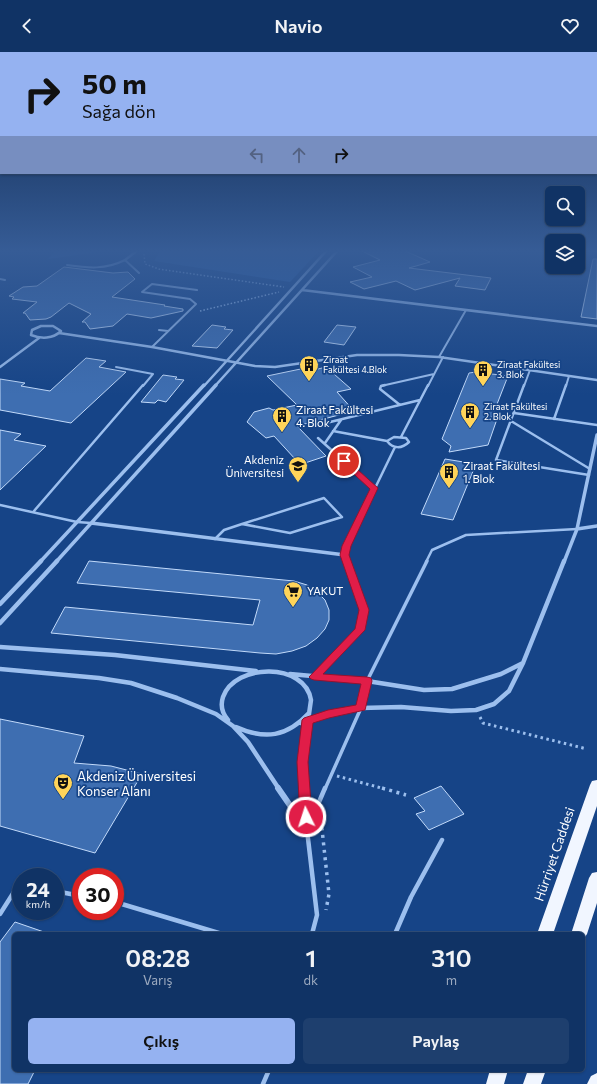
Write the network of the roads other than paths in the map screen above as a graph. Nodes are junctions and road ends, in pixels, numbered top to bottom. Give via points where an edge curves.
1 (184, 298) edge
2 (284, 298) edge
3 (295, 298) edge
4 (369, 298) edge
5 (466, 310) junction
6 (597, 326) edge
7 (159, 330) dead end
8 (168, 331) junction
9 (59, 333) junction
10 (39, 338) junction
11 (152, 347) junction
12 (441, 357) junction
13 (226, 362) junction
14 (237, 364) junction
15 (0, 367) edge
16 (116, 367) dead end
17 (530, 370) junction
18 (434, 374) junction
19 (570, 376) junction
20 (597, 380) edge
21 (420, 400) junction
22 (400, 405) junction
23 (514, 413) junction
24 (554, 419) junction
25 (341, 420) junction
26 (511, 421) junction
27 (322, 424) dead end
28 (597, 425) edge
29 (333, 431) junction
30 (597, 434) edge
31 (401, 437) junction
32 (318, 438) dead end
33 (388, 441) junction
34 (325, 443) junction
35 (395, 447) junction
36 (590, 469) junction
37 (589, 475) junction
38 (374, 488) junction
39 (0, 505) edge
40 (34, 511) junction
41 (77, 522) junction
42 (91, 523) junction
43 (242, 524) junction
44 (597, 526) edge
45 (577, 529) junction
46 (215, 539) junction
47 (345, 555) junction
48 (0, 604) edge
49 (0, 623) edge
50 (0, 647) edge
51 (523, 663) junction
52 (0, 669) edge
53 (265, 672) junction
54 (279, 673) junction
55 (314, 677) junction
56 (367, 681) junction
57 (361, 708) junction
58 (309, 713) junction
59 (308, 720) junction
60 (301, 723) junction
61 (233, 726) junction
62 (597, 785) edge
63 (307, 830) junction
64 (442, 840) dead end
65 (597, 878) edge
66 (12, 895) edge
67 (124, 904) edge
68 (0, 914) edge
69 (216, 932) edge
70 (313, 932) edge
71 (396, 932) edge
72 (546, 932) edge
73 (580, 932) edge
74 (268, 1072) edge
75 (498, 1072) edge
76 (536, 1072) edge
77 (264, 1084) edge
78 (495, 1084) edge
79 (532, 1084) edge

1 - 8 lane via 196,304
2 - 13 street
3 - 14 street
4 - 5 street
5 - 6 street
5 - 12 lane
7 - 8 lane
8 - 11 lane
9 - 10 street
9 - 10 street via 60,329 57,327 41,326 30,332
9 - 11 street
10 - 15 street
11 - 13 street
12 - 14 street via 357,355 275,367
12 - 17 street
12 - 18 lane
13 - 14 street
13 - 41 street
14 - 42 street
16 - 40 lane via 153,374
17 - 19 street
17 - 23 lane
18 - 21 lane
18 - 22 lane via 381,386 380,389
19 - 20 street
19 - 24 lane
21 - 22 lane
21 - 31 lane
22 - 25 lane
23 - 24 lane
23 - 26 lane
24 - 28 lane
25 - 27 lane
25 - 29 lane
26 - 36 lane
26 - 37 lane via 496,460
29 - 33 lane
29 - 34 lane
30 - 36 street
31 - 33 lane via 394,437
31 - 35 lane via 408,440 408,444
32 - 34 lane
33 - 35 lane via 388,444
34 - 38 lane
35 - 38 lane
36 - 37 street
37 - 45 street
38 - 47 lane via 346,546
39 - 40 lane
40 - 41 lane
41 - 42 lane
41 - 48 street
42 - 46 street
42 - 49 street
43 - 43 lane via 324,498 342,517 290,533
43 - 46 lane via 224,530
44 - 45 street
45 - 51 street
45 - 56 lane via 466,535 432,550
46 - 47 street
47 - 55 lane via 364,610 360,630
50 - 53 street via 115,655
51 - 56 street via 501,674 452,689 424,690
51 - 57 street via 509,691 494,704 476,710
52 - 61 street via 131,683 216,714
53 - 54 street
53 - 61 street via 238,679 229,686 223,696 221,706 225,717
54 - 55 street
54 - 58 street via 302,683 309,692
55 - 56 street
56 - 57 lane
57 - 59 street
57 - 63 lane
58 - 59 street
58 - 60 street
59 - 60 street
59 - 63 street via 302,762
60 - 61 street via 290,730 267,735 245,732
61 - 63 street via 248,742
62 - 72 highway, Hürriyet Caddesi
63 - 70 lane via 317,915
64 - 71 lane via 410,897
65 - 73 highway
66 - 68 lane
67 - 69 lane
74 - 77 lane
75 - 78 highway
76 - 79 highway

